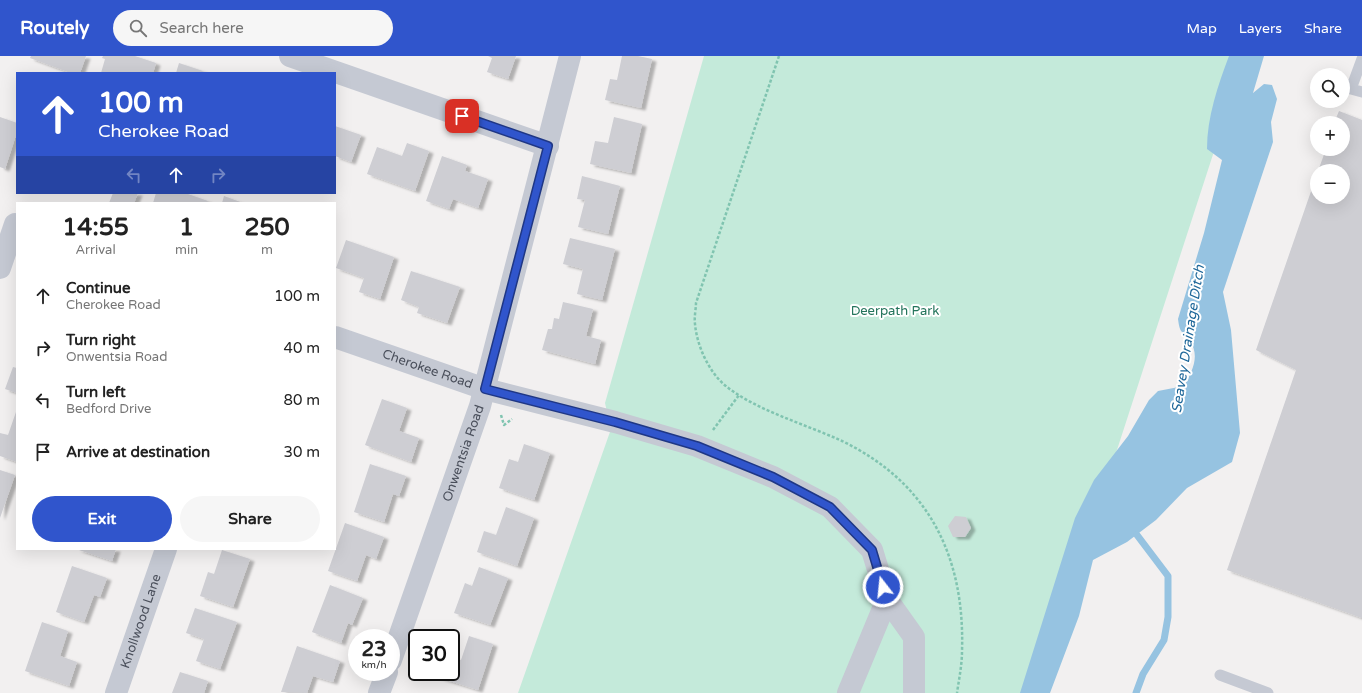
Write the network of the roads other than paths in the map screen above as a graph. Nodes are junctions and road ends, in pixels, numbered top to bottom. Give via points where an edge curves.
1 (290, 56) edge
2 (570, 56) edge
3 (1362, 59) edge
4 (336, 72) edge
5 (336, 72) edge
6 (1362, 92) edge
7 (548, 146) junction
8 (11, 222) edge
9 (0, 268) edge
10 (336, 337) edge
11 (485, 389) junction
12 (166, 550) edge
13 (886, 599) junction
14 (400, 635) edge
15 (1220, 675) dead end
16 (384, 681) edge
17 (116, 693) edge
18 (379, 693) edge
19 (848, 693) edge
20 (914, 693) edge
21 (1268, 693) edge

1 - 4 street
2 - 7 street, Onwentsia Road
3 - 6 lane via 1351,89
5 - 7 street
7 - 11 street, Onwentsia Road
8 - 9 street
10 - 11 street, Cherokee Road
11 - 13 street, Cherokee Road via 700,447 773,477 830,507 872,550
11 - 14 street, Onwentsia Road via 464,457
12 - 17 street, Knollwood Lane
13 - 19 street
13 - 20 street, Cherokee Road via 914,638
15 - 21 lane
16 - 18 street

